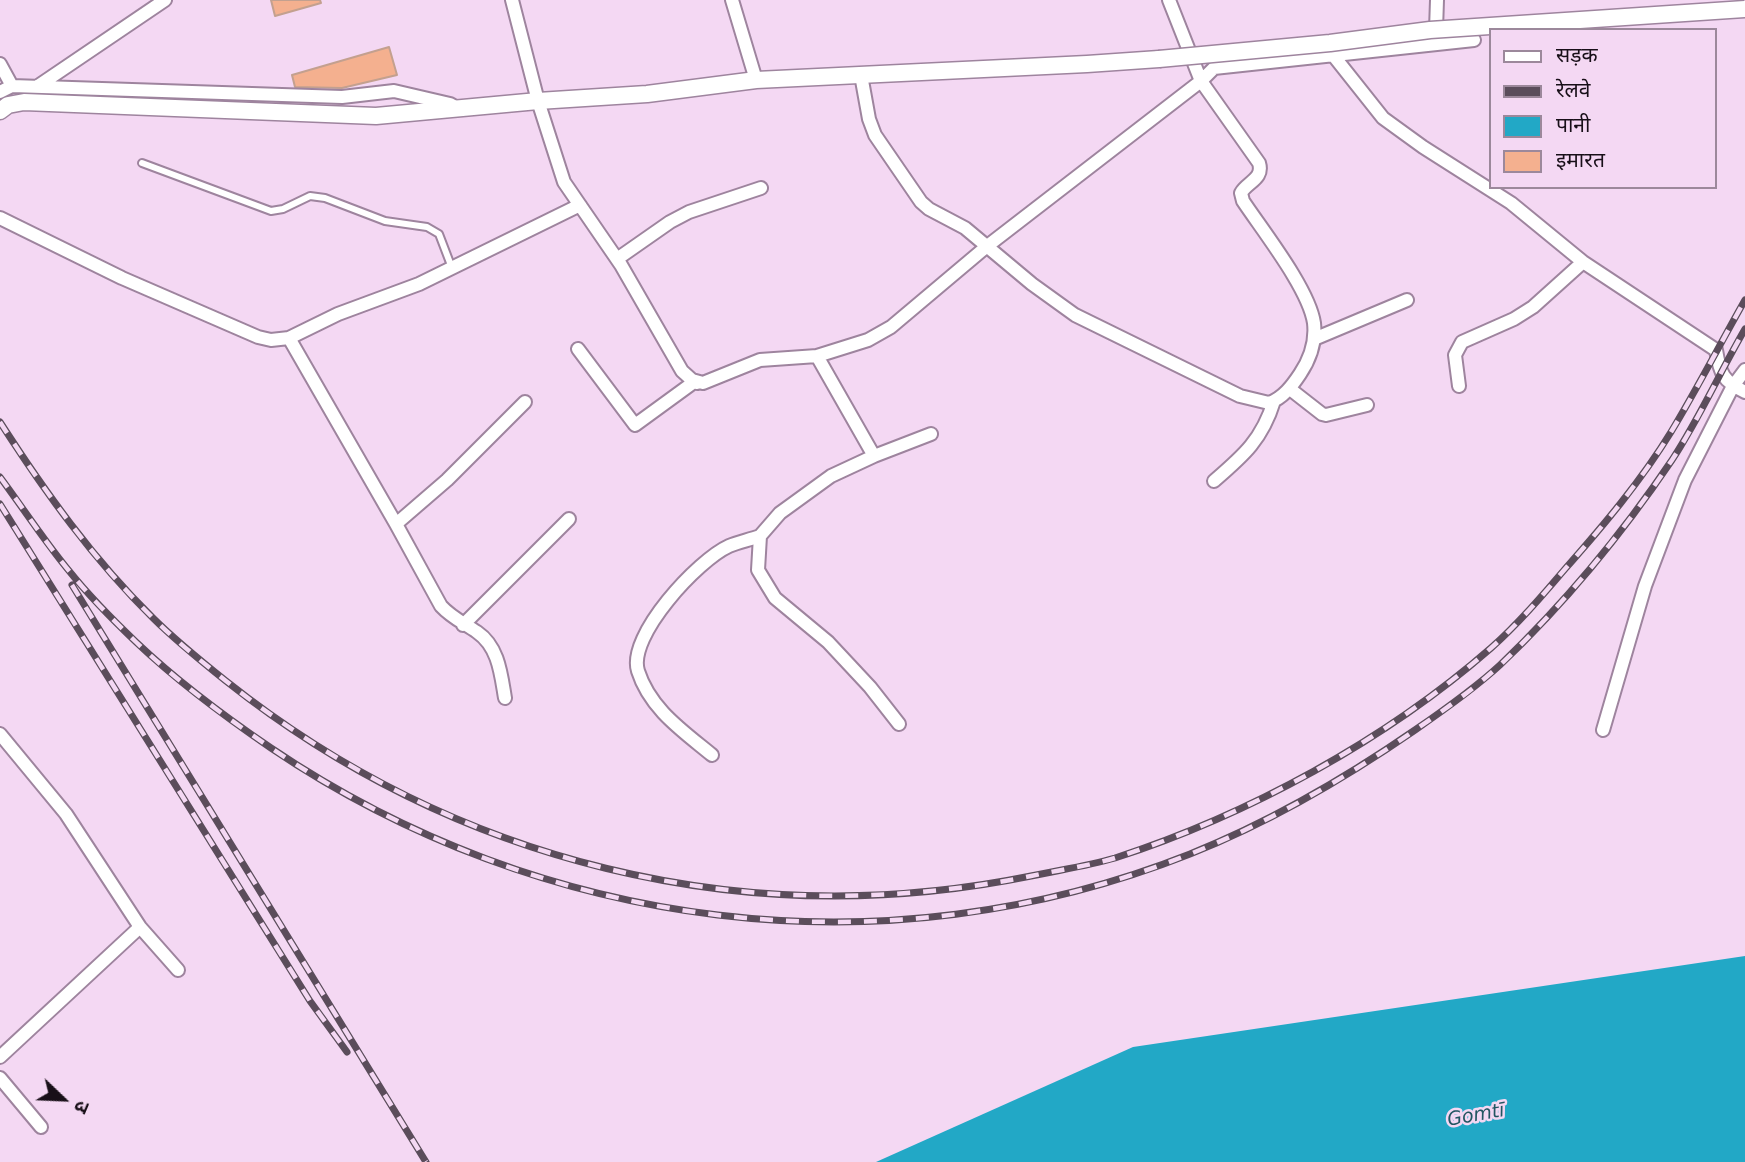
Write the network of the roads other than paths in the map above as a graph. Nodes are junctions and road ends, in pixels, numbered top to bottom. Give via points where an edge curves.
1 (165, 0) edge
2 (512, 0) edge
3 (732, 0) edge
4 (1169, 0) edge
5 (1437, 0) edge
6 (1745, 9) edge
7 (1436, 30) junction
8 (1474, 40) dead end
9 (1333, 55) junction
10 (0, 64) edge
11 (861, 75) junction
12 (756, 80) junction
13 (1201, 81) junction
14 (38, 86) junction
15 (6, 89) edge
16 (538, 101) junction
17 (458, 109) junction
18 (0, 111) edge
19 (142, 163) dead end
20 (761, 188) dead end
21 (580, 205) junction
22 (0, 218) edge
23 (986, 247) junction
24 (617, 259) junction
25 (1583, 262) junction
26 (452, 268) junction
27 (1407, 300) dead end
28 (289, 338) junction
29 (1314, 339) junction
30 (578, 349) dead end
31 (817, 356) junction
32 (1745, 370) edge
33 (697, 383) junction
34 (1459, 386) dead end
35 (1733, 386) junction
36 (1290, 389) junction
37 (1745, 392) edge
38 (1273, 401) junction
39 (525, 402) dead end
40 (1367, 405) dead end
41 (931, 435) dead end
42 (874, 456) junction
43 (1214, 481) dead end
44 (569, 519) dead end
45 (396, 524) junction
46 (760, 537) junction
47 (463, 625) junction
48 (505, 698) dead end
49 (899, 724) dead end
50 (1603, 730) dead end
51 (0, 734) edge
52 (712, 755) dead end
53 (140, 927) junction
54 (178, 970) dead end
55 (0, 1058) edge
56 (0, 1078) edge
57 (41, 1127) dead end

1 - 14 street
2 - 16 street
3 - 12 street
4 - 13 street
5 - 7 street
6 - 7 street, bridge
7 - 11 street, bridge via 1087,64
8 - 9 street
9 - 13 street via 1214,68
9 - 25 street via 1383,118 1511,203
10 - 15 street
11 - 12 street
11 - 23 street via 875,135 921,202 965,228
12 - 16 street
13 - 23 street
13 - 29 street via 1259,163 1260,173 1241,193 1243,201 1301,290 1312,316
14 - 15 street
14 - 17 street via 342,97 394,91
16 - 17 street
16 - 21 street via 564,182
17 - 18 street via 376,116 24,102
19 - 26 lane via 271,211 310,196 385,221 428,227 439,234
20 - 24 street via 679,217
21 - 24 street
21 - 26 street
22 - 28 street via 258,337
23 - 31 street via 891,327 868,340
23 - 38 street via 1075,315 1240,396
24 - 33 street via 682,371
25 - 34 street via 1533,307 1462,342 1455,355
25 - 35 street via 1716,351 1720,373
26 - 28 street
27 - 29 street
28 - 45 street
29 - 36 street via 1310,356
30 - 33 street via 635,425
31 - 33 street via 760,360
31 - 42 street
32 - 35 street
35 - 37 street
35 - 50 street via 1685,480 1650,574
36 - 38 street
36 - 40 street via 1326,415
38 - 43 street via 1259,437
39 - 45 street
41 - 42 street
42 - 46 street via 831,477 780,513
44 - 47 street
45 - 47 street via 441,606
46 - 49 street via 758,569 775,598 828,642
46 - 52 street via 728,547 681,584 636,652 637,670 652,701
47 - 48 street via 479,633 495,653
51 - 53 street via 66,814
53 - 54 street
53 - 55 street
56 - 57 street

